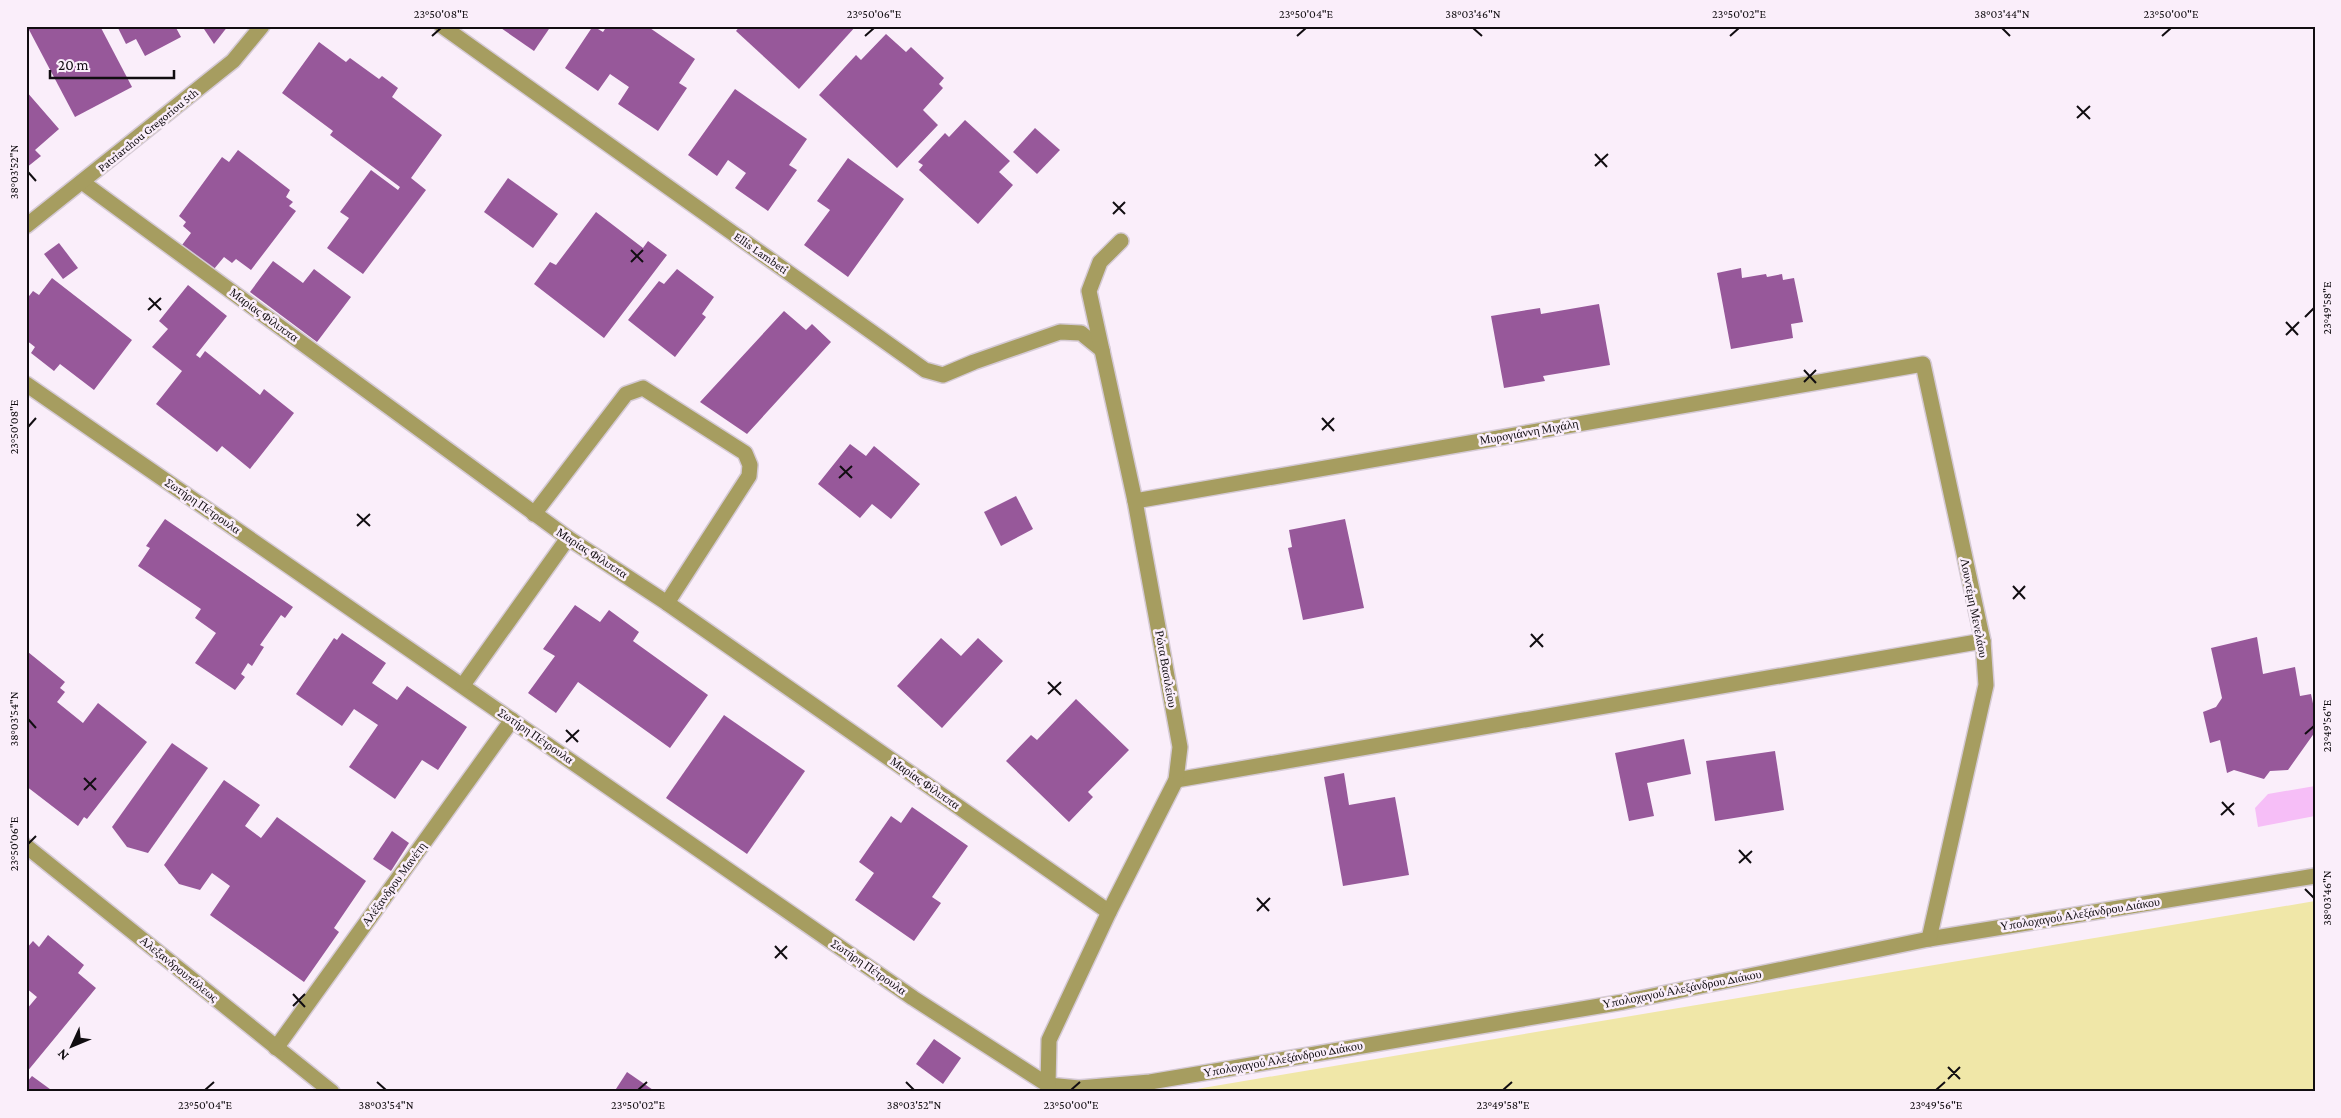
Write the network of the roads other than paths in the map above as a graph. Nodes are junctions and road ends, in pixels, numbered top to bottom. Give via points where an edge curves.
1 (262, 26) edge
2 (442, 26) edge
3 (82, 182) junction
4 (26, 226) edge
5 (1122, 241) dead end
6 (1102, 350) junction
7 (1923, 364) joint
8 (26, 384) edge
9 (1135, 501) junction
10 (534, 514) junction
11 (568, 538) junction
12 (667, 603) junction
13 (1983, 641) junction
14 (464, 685) junction
15 (512, 720) junction
16 (1176, 780) junction
17 (26, 846) edge
18 (2315, 876) edge
19 (1110, 912) junction
20 (1929, 939) junction
21 (276, 1048) junction
22 (1042, 1088) edge
23 (332, 1092) edge

1 - 3 street, Patriarchou Gregoriou 5th via 233,61
2 - 6 street, Ellis Lambeti via 925,370 943,375 1060,332 1081,334
3 - 4 street, Patriarchou Gregoriou 5th
3 - 10 street, Μαρίας Φίλιππα
5 - 6 street, Ρώτα Βασιλείου via 1100,262 1089,291
6 - 9 street, Ρώτα Βασιλείου
7 - 9 street, Μυρογιάννη Μιχάλη
7 - 13 street, Λουντέμη Μενελάου
8 - 14 street, Σωτήρη Πέτρουλα
9 - 16 street, Ρώτα Βασιλείου via 1180,747
10 - 11 street, Μαρίας Φίλιππα
10 - 12 street via 626,394 634,389 643,388 745,453 750,465 749,476
11 - 12 street, Μαρίας Φίλιππα
11 - 14 street
12 - 19 street, Μαρίας Φίλιππα
13 - 16 street
13 - 20 street, Λουντέμη Μενελάου via 1986,685
14 - 15 street, Σωτήρη Πέτρουλα
15 - 21 street, Αλέξανδρου Μανέτη
15 - 22 street, Σωτήρη Πέτρουλα
16 - 19 street, Ρώτα Βασιλείου
17 - 21 street, Αλεξανδρουπόλεως
18 - 20 street, Υπολοχαγού Αλεξάνδρου Διάκου
19 - 22 street, Ρώτα Βασιλείου via 1049,1040
20 - 22 street, Υπολοχαγού Αλεξάνδρου Διάκου via 1623,1002 1150,1082
21 - 23 street, Αλεξανδρουπόλεως

